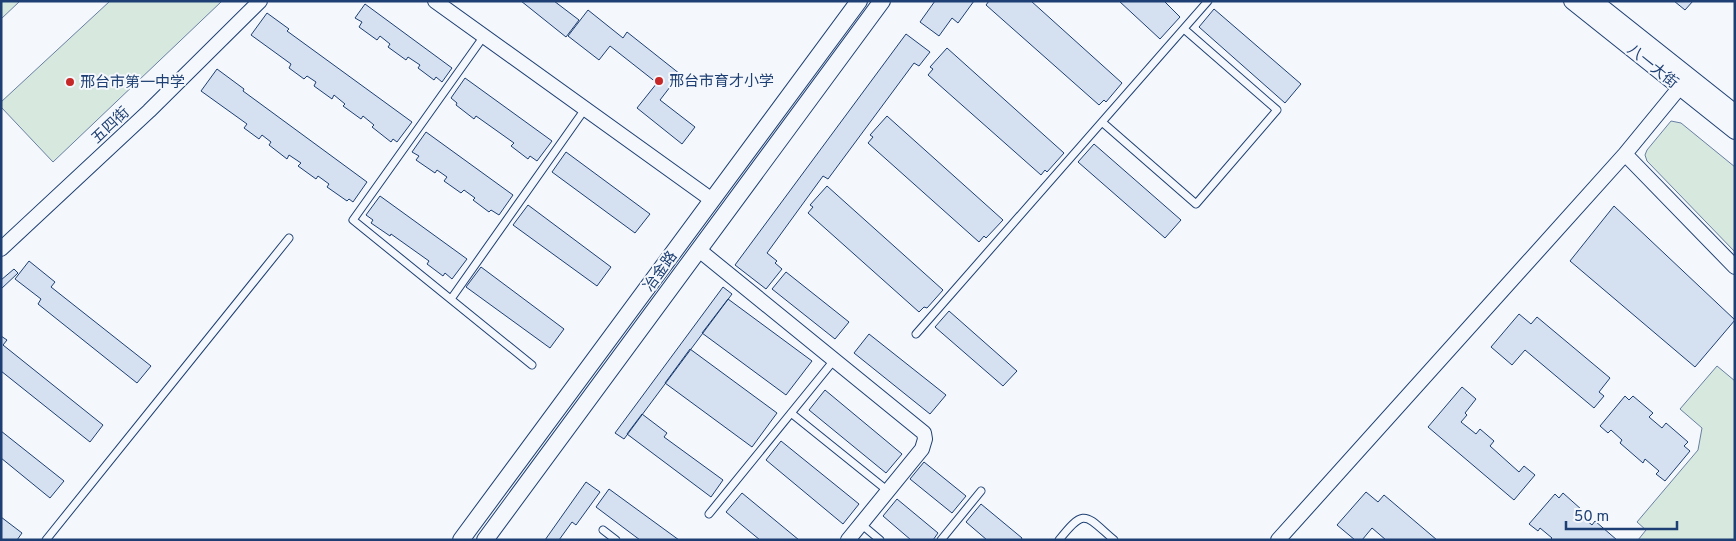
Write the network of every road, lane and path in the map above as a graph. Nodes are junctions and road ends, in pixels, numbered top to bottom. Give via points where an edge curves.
1 (260, 1) edge
2 (435, 1) edge
3 (859, 1) edge
4 (882, 1) edge
5 (1208, 1) edge
6 (1572, 1) edge
7 (1594, 1) edge
8 (1184, 29) junction
9 (484, 36) junction
10 (1680, 88) junction
11 (585, 109) junction
12 (1735, 114) edge
13 (1102, 122) junction
14 (1735, 131) edge
15 (1625, 154) junction
16 (712, 200) junction
17 (289, 238) dead end
18 (1, 249) edge
19 (699, 250) junction
20 (1735, 267) edge
21 (451, 299) junction
22 (916, 334) dead end
23 (834, 359) junction
24 (532, 365) dead end
25 (791, 413) junction
26 (888, 491) junction
27 (981, 491) dead end
28 (709, 514) dead end
29 (861, 524) junction
30 (603, 530) dead end
31 (46, 540) edge
32 (461, 540) edge
33 (485, 540) edge
34 (616, 540) edge
35 (848, 540) edge
36 (880, 540) edge
37 (941, 540) edge
38 (1058, 540) edge
39 (1114, 540) edge
40 (1278, 540) edge

1 - 18 street, 五四街 via 148,112
2 - 9 street
3 - 16 street, 冶金路
4 - 19 street, 冶金路
5 - 8 lane
6 - 10 street, 八一大街
7 - 12 street, 八一大街
8 - 13 lane
8 - 13 lane via 1277,110 1196,204
9 - 11 street
9 - 21 lane via 354,220
10 - 14 street, 八一大街
10 - 15 street
11 - 16 street
11 - 21 lane
13 - 22 lane
15 - 20 street
15 - 40 street
16 - 32 street, 冶金路
17 - 31 lane
19 - 23 street
19 - 33 street, 冶金路
21 - 24 lane
23 - 25 lane
23 - 26 street via 924,433 922,449
25 - 26 lane
25 - 28 lane
26 - 29 street
27 - 37 lane
29 - 35 street
29 - 36 lane
30 - 34 lane
38 - 39 lane via 1075,520 1082,517 1091,520

